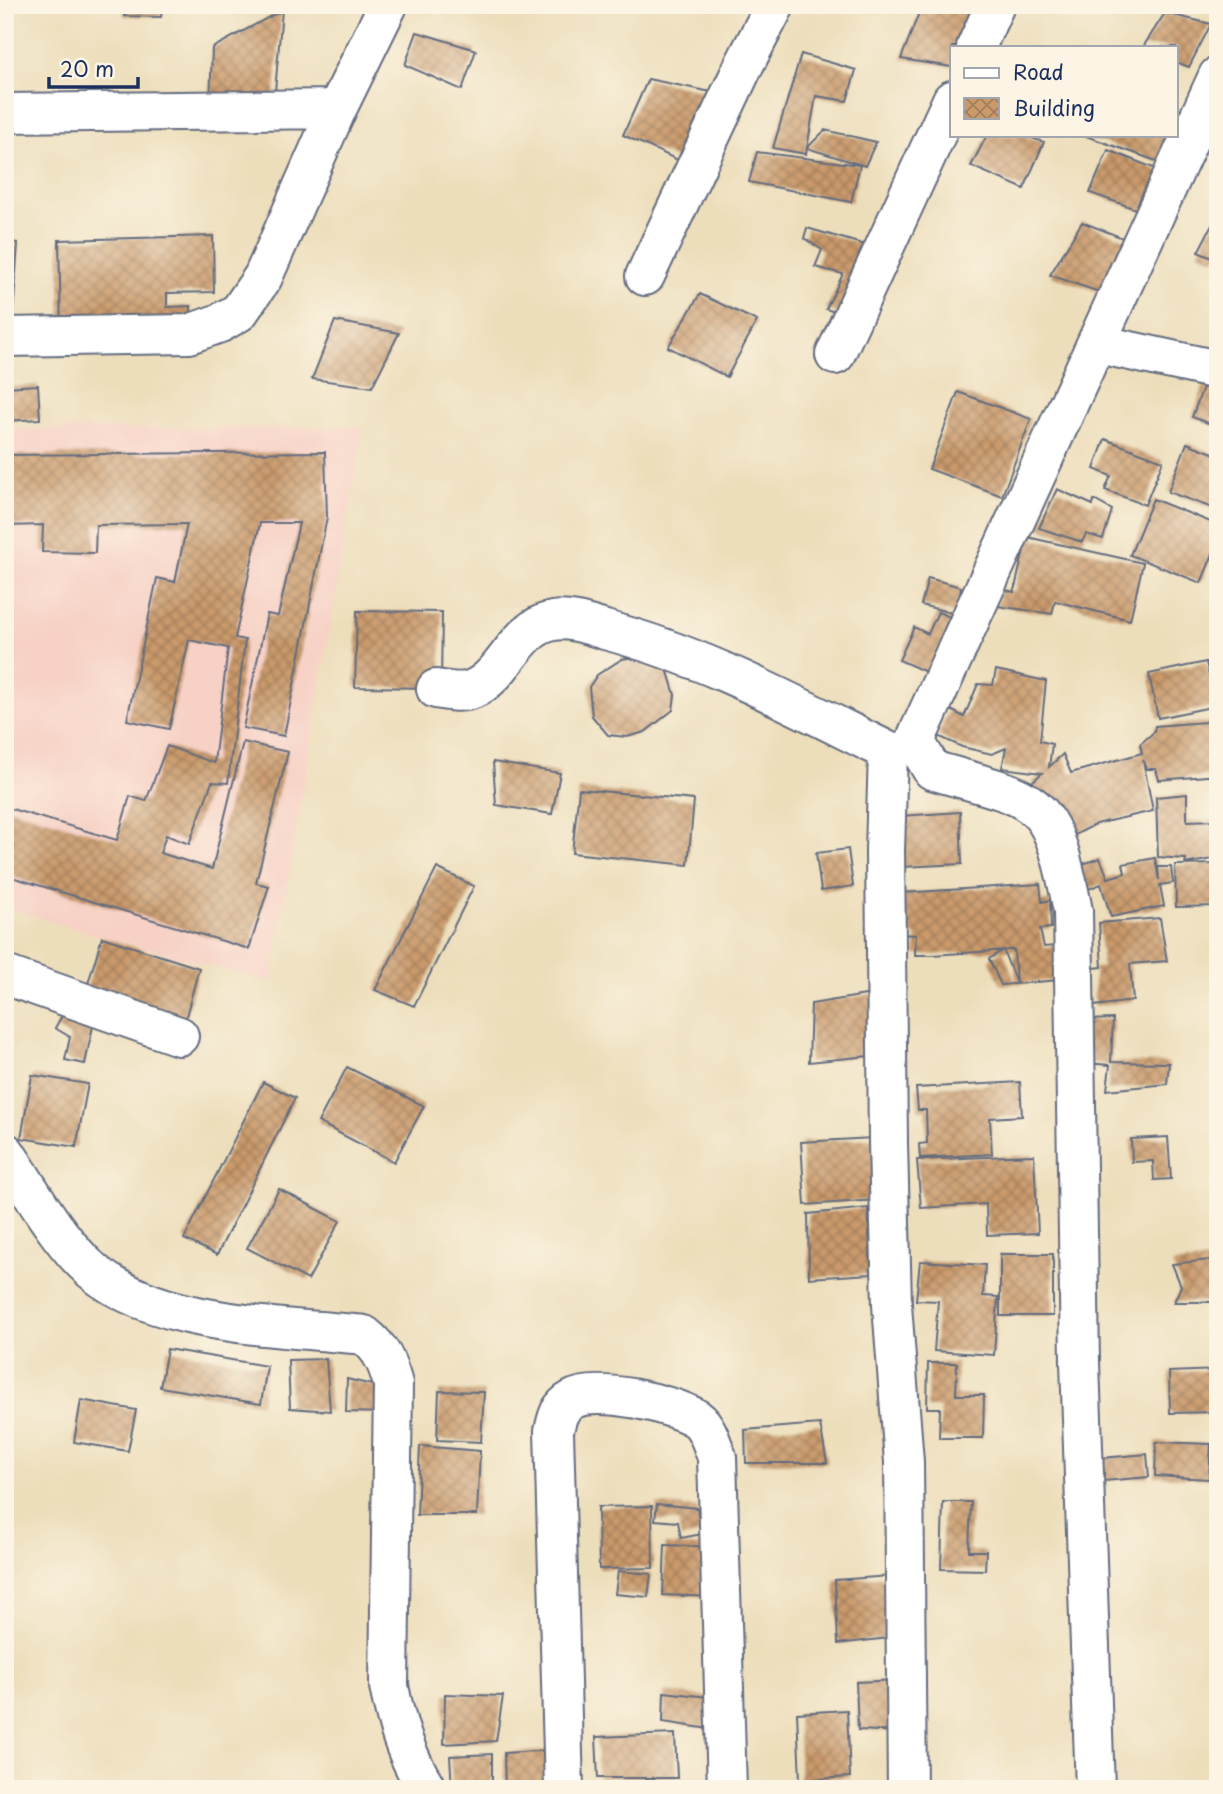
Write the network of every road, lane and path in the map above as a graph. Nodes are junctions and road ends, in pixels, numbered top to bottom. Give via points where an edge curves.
1 (388, 5) edge
2 (775, 5) edge
3 (995, 5) edge
4 (976, 46) edge
5 (1218, 76) edge
6 (950, 104) edge
7 (337, 109) junction
8 (5, 113) edge
9 (645, 276) dead end
10 (5, 337) edge
11 (1098, 344) junction
12 (835, 355) dead end
13 (1218, 370) edge
14 (436, 689) dead end
15 (902, 746) junction
16 (5, 975) edge
17 (179, 1035) dead end
18 (5, 1152) edge
19 (427, 1789) edge
20 (564, 1789) edge
21 (727, 1789) edge
22 (907, 1789) edge
23 (1095, 1789) edge

1 - 7 street
2 - 9 street
3 - 4 street
5 - 11 street
6 - 12 street
7 - 8 street
7 - 10 street via 263,277 239,312 189,334
11 - 13 street
11 - 15 street
14 - 15 street via 472,689 538,626 572,621 633,637 751,681
15 - 22 street via 885,851 892,1305 904,1462
15 - 23 street via 932,770 1005,789 1041,810 1063,857 1073,911 1080,1362
16 - 17 street
18 - 19 street via 84,1263 119,1289 159,1306 224,1320 364,1335 377,1345 393,1384 389,1686 396,1725
20 - 21 street via 554,1431 558,1412 587,1393 669,1406 689,1415 704,1427 717,1457

